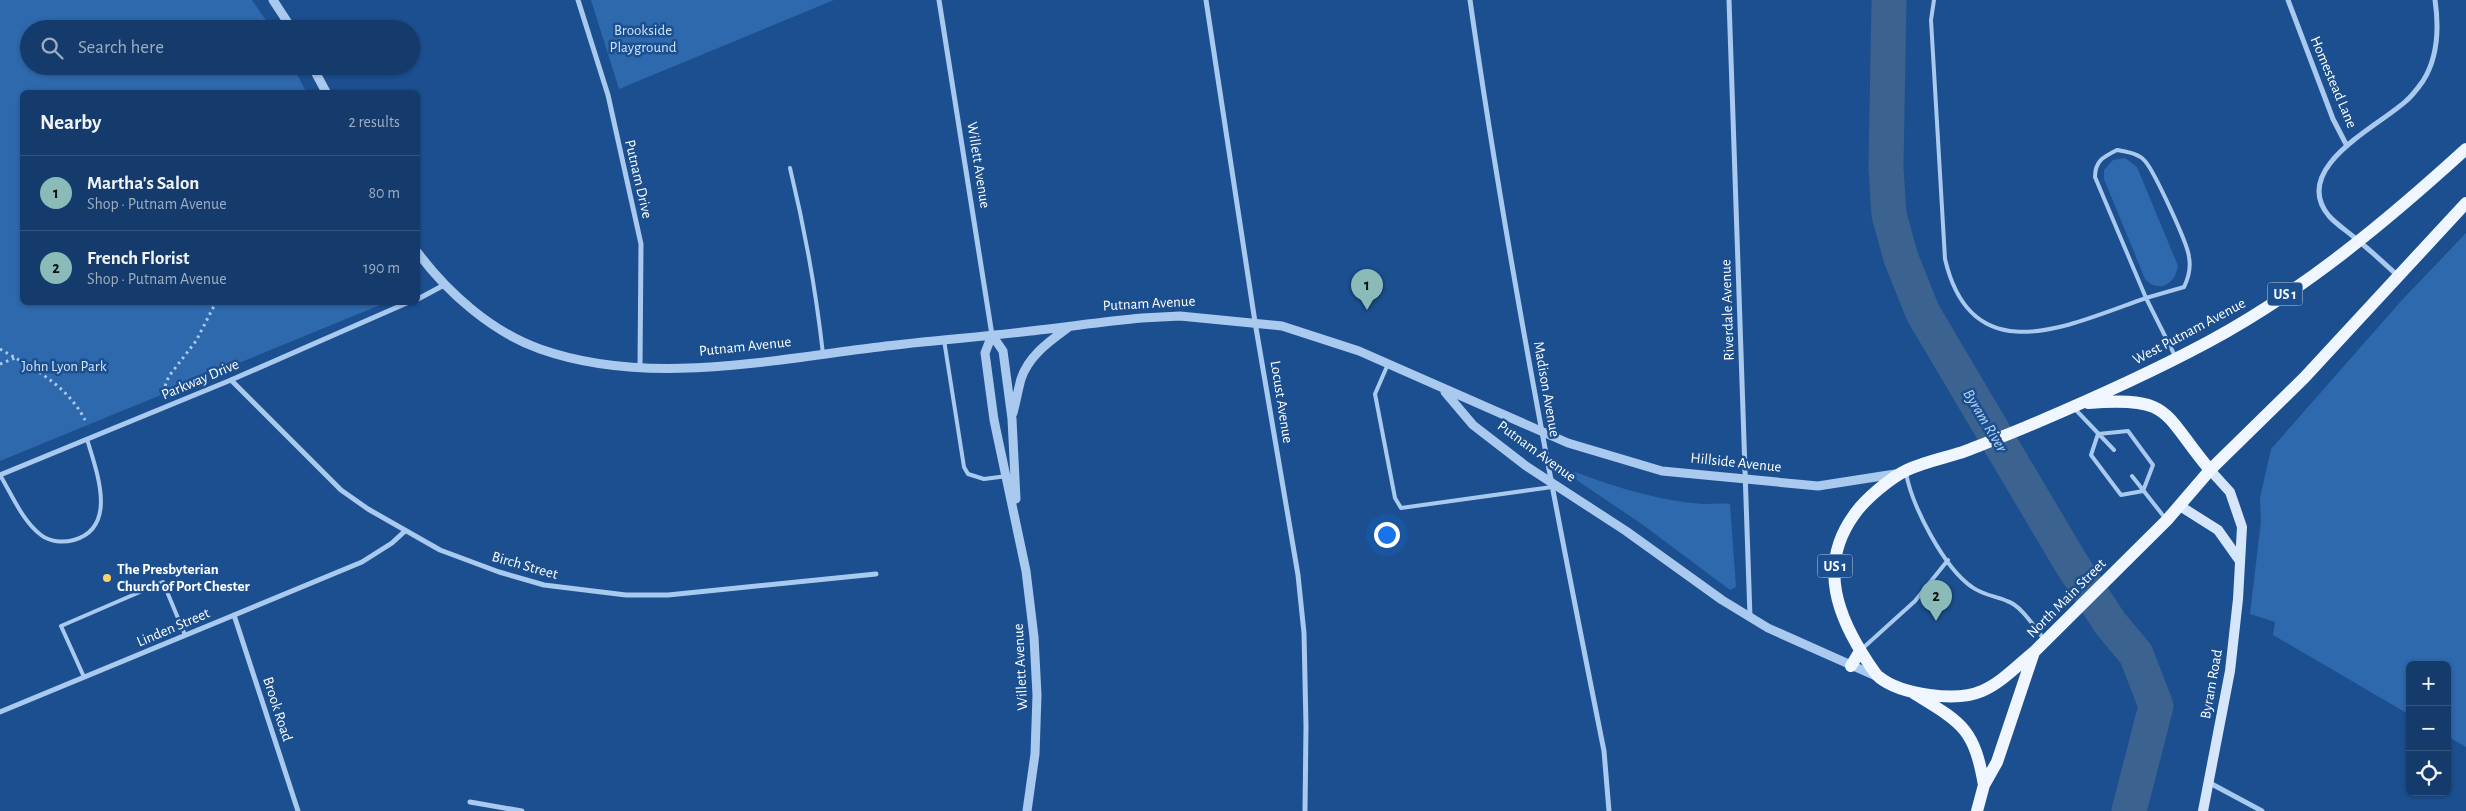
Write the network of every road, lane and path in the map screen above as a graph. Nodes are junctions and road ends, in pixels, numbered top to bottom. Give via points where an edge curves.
1 (273, 0) edge
2 (578, 0) edge
3 (939, 0) edge
4 (1206, 0) edge
5 (1470, 0) edge
6 (1729, 0) edge
7 (1934, 0) edge
8 (2288, 0) edge
9 (2435, 0) edge
10 (286, 20) edge
11 (317, 75) edge
12 (325, 90) edge
13 (2348, 146) junction
14 (2466, 149) edge
15 (790, 168) dead end
16 (2466, 203) edge
17 (2358, 240) junction
18 (420, 256) edge
19 (2398, 276) junction
20 (446, 284) junction
21 (420, 298) edge
22 (2146, 298) junction
23 (214, 305) edge
24 (402, 305) edge
25 (1255, 322) junction
26 (1070, 326) junction
27 (992, 335) junction
28 (944, 340) junction
29 (0, 349) edge
30 (823, 354) junction
31 (16, 358) junction
32 (2176, 358) junction
33 (0, 364) edge
34 (1388, 364) junction
35 (640, 368) junction
36 (231, 380) junction
37 (165, 386) dead end
38 (1444, 390) junction
39 (2077, 406) junction
40 (1012, 418) junction
41 (85, 420) dead end
42 (2031, 425) joint
43 (1542, 433) junction
44 (2098, 434) junction
45 (87, 440) junction
46 (2114, 450) dead end
47 (2210, 470) junction
48 (1905, 471) junction
49 (0, 475) edge
50 (1011, 475) junction
51 (2132, 476) dead end
52 (1746, 480) junction
53 (1552, 485) junction
54 (2143, 491) junction
55 (2180, 506) junction
56 (2167, 520) junction
57 (405, 531) junction
58 (1948, 560) junction
59 (2240, 561) junction
60 (876, 574) dead end
61 (234, 614) junction
62 (1750, 618) junction
63 (185, 635) junction
64 (2048, 637) junction
65 (1860, 650) junction
66 (2034, 652) junction
67 (1851, 666) junction
68 (84, 677) junction
69 (1878, 677) junction
70 (1910, 692) junction
71 (0, 712) edge
72 (2207, 782) junction
73 (1984, 785) junction
74 (470, 802) dead end
75 (298, 811) edge
76 (522, 811) edge
77 (1027, 811) edge
78 (1306, 811) edge
79 (1610, 811) edge
80 (1977, 811) edge
81 (2203, 811) edge
82 (2262, 811) edge

1 - 10 street
2 - 35 street, Putnam Drive via 608,95 641,244
3 - 27 street, Willett Avenue
4 - 25 street, Locust Avenue
5 - 43 street, Madison Avenue via 1489,135
6 - 52 street, Riverdale Avenue
7 - 22 lane via 1931,20 1945,259 1950,281 1964,307 1981,323 2004,331 2043,332
8 - 13 street, Homestead Lane via 2329,110
9 - 13 street via 2438,17 2436,42 2432,64 2423,81 2408,101
11 - 12 street
13 - 17 street, Homestead Lane via 2331,160 2320,188 2328,216
14 - 17 main road, West Putnam Avenue / US 1
15 - 30 lane via 817,298
16 - 19 main road
17 - 19 street, Homestead Lane
17 - 32 main road, West Putnam Avenue / US 1 via 2262,310
18 - 20 street, Putnam Avenue
19 - 47 main road via 2304,378
20 - 21 street
20 - 35 street, Putnam Avenue via 476,313 539,349 575,359
22 - 22 lane via 2184,287 2189,276 2189,255 2155,176 2144,160 2131,152 2117,150 2102,157 2095,166 2095,177
22 - 32 lane
23 - 37 path via 196,341
24 - 36 street, Parkway Drive
25 - 26 street, Putnam Avenue via 1180,316
25 - 34 street, Putnam Avenue via 1310,334
25 - 78 street, Locust Avenue via 1298,575 1304,632
26 - 27 street, Putnam Avenue
26 - 40 street via 1043,346 1032,359 1022,378
27 - 28 street, Putnam Avenue
27 - 40 street, Willett Avenue via 1003,351
27 - 50 street, Willett Avenue via 985,353 994,420
28 - 30 street, Putnam Avenue
28 - 50 lane via 964,467 968,474 984,479
29 - 31 path
30 - 35 street, Putnam Avenue via 670,369
31 - 33 path
31 - 41 path via 48,376 78,406
32 - 39 main road, West Putnam Avenue / US 1
34 - 38 street, Putnam Avenue
34 - 53 lane via 1375,394 1396,498 1401,508
36 - 45 street, Parkway Drive
36 - 57 street, Birch Street via 341,490
38 - 43 street, Hillside Avenue
38 - 53 street, Putnam Avenue via 1474,425
39 - 42 main road, West Putnam Avenue / US 1
39 - 44 lane
39 - 47 main road via 2132,401 2156,407 2172,418
40 - 50 street, Willett Avenue
42 - 48 main road, Hillside Avenue / US 1
43 - 52 street, Hillside Avenue via 1662,471
43 - 53 street, Madison Avenue
44 - 46 lane
44 - 54 lane via 2091,455 2121,495
44 - 54 lane via 2128,431 2153,465
45 - 49 street, Parkway Drive
45 - 49 lane via 97,474 101,506 100,519 80,538 54,542 42,536 30,524
47 - 55 main road
47 - 59 main road, Byram Road via 2230,492 2242,527
48 - 52 street, Hillside Avenue via 1818,486
48 - 58 lane via 1918,510
48 - 65 main road, US 1 via 1865,501 1852,517 1835,560 1834,583 1838,604 1851,637
50 - 77 street, Willett Avenue via 1034,637 1037,695 1035,754
51 - 54 lane
52 - 62 street, Riverdale Avenue
53 - 62 street, Putnam Avenue via 1626,531 1710,593
53 - 79 street, Madison Avenue via 1604,751
54 - 56 lane
55 - 56 main road
55 - 59 main road via 2218,530
56 - 64 main road, North Main Street
57 - 60 street, Birch Street via 440,550 499,572 544,585 626,595 668,595
57 - 61 street, Linden Street via 362,562
58 - 64 lane via 1971,586 2016,606
58 - 65 lane via 1915,601
59 - 72 main road, Byram Road via 2230,672
61 - 63 street, Linden Street
61 - 75 street, Brook Road
62 - 67 street, Putnam Avenue
63 - 68 street, Linden Street
63 - 68 lane via 163,582 61,626
64 - 66 main road, North Main Street
65 - 67 main road
65 - 69 main road, US 1
66 - 70 main road, Putnam Avenue via 1983,691 1946,696
66 - 73 main road, North Main Street via 1996,762
67 - 69 street, Putnam Avenue
68 - 71 street, Linden Street
69 - 70 main road, Putnam Avenue
70 - 73 main road, North Main Street via 1955,719 1965,731 1974,744
72 - 81 main road, Byram Road
72 - 82 street
73 - 80 main road, North Main Street
74 - 76 street

